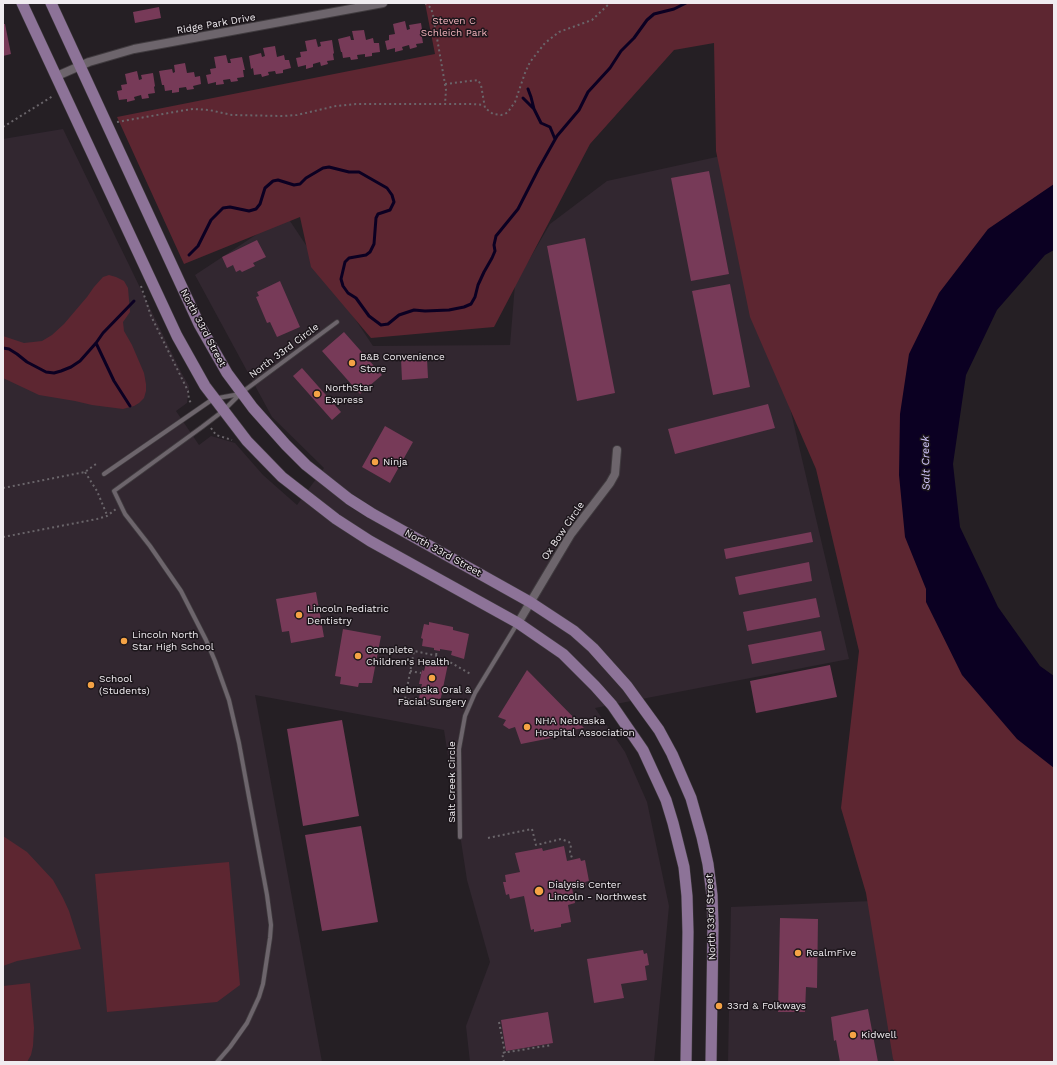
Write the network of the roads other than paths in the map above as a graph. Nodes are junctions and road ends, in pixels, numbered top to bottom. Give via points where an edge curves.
1 (22, 3) edge
2 (51, 3) edge
3 (383, 3) edge
4 (80, 66) junction
5 (57, 76) junction
6 (337, 322) dead end
7 (241, 394) junction
8 (213, 398) junction
9 (223, 411) junction
10 (617, 450) dead end
11 (104, 474) dead end
12 (530, 602) junction
13 (518, 623) junction
14 (460, 837) dead end
15 (217, 1062) edge
16 (686, 1062) edge
17 (711, 1062) edge

1 - 5 main road
2 - 4 main road, North 33rd Street
3 - 4 street, Ridge Park Drive via 134,49
4 - 5 street, Ridge Park Drive
4 - 7 main road, North 33rd Street via 193,312
5 - 8 main road via 166,315 189,360
6 - 7 lane, North 33rd Circle
7 - 8 lane, North 33rd Circle
7 - 9 lane, North 33rd Circle
7 - 12 main road, North 33rd Street via 306,465 349,499
8 - 9 main road
8 - 11 lane
9 - 13 main road via 247,441 282,477 336,519 370,541
9 - 15 lane, North 33rd Circle via 114,491 120,506 180,591 216,661 238,736 267,895 271,924 263,984 247,1023
10 - 12 street, Ox Bow Circle via 615,474 610,484 571,534
12 - 13 street, Ox Bow Circle
12 - 17 main road, North 33rd Street via 574,631 618,676 659,730 691,798 708,864 712,895
13 - 14 lane, Salt Creek Circle via 474,693 465,716 459,749
13 - 16 main road via 563,654 608,700 643,750 666,800 684,867 687,896

